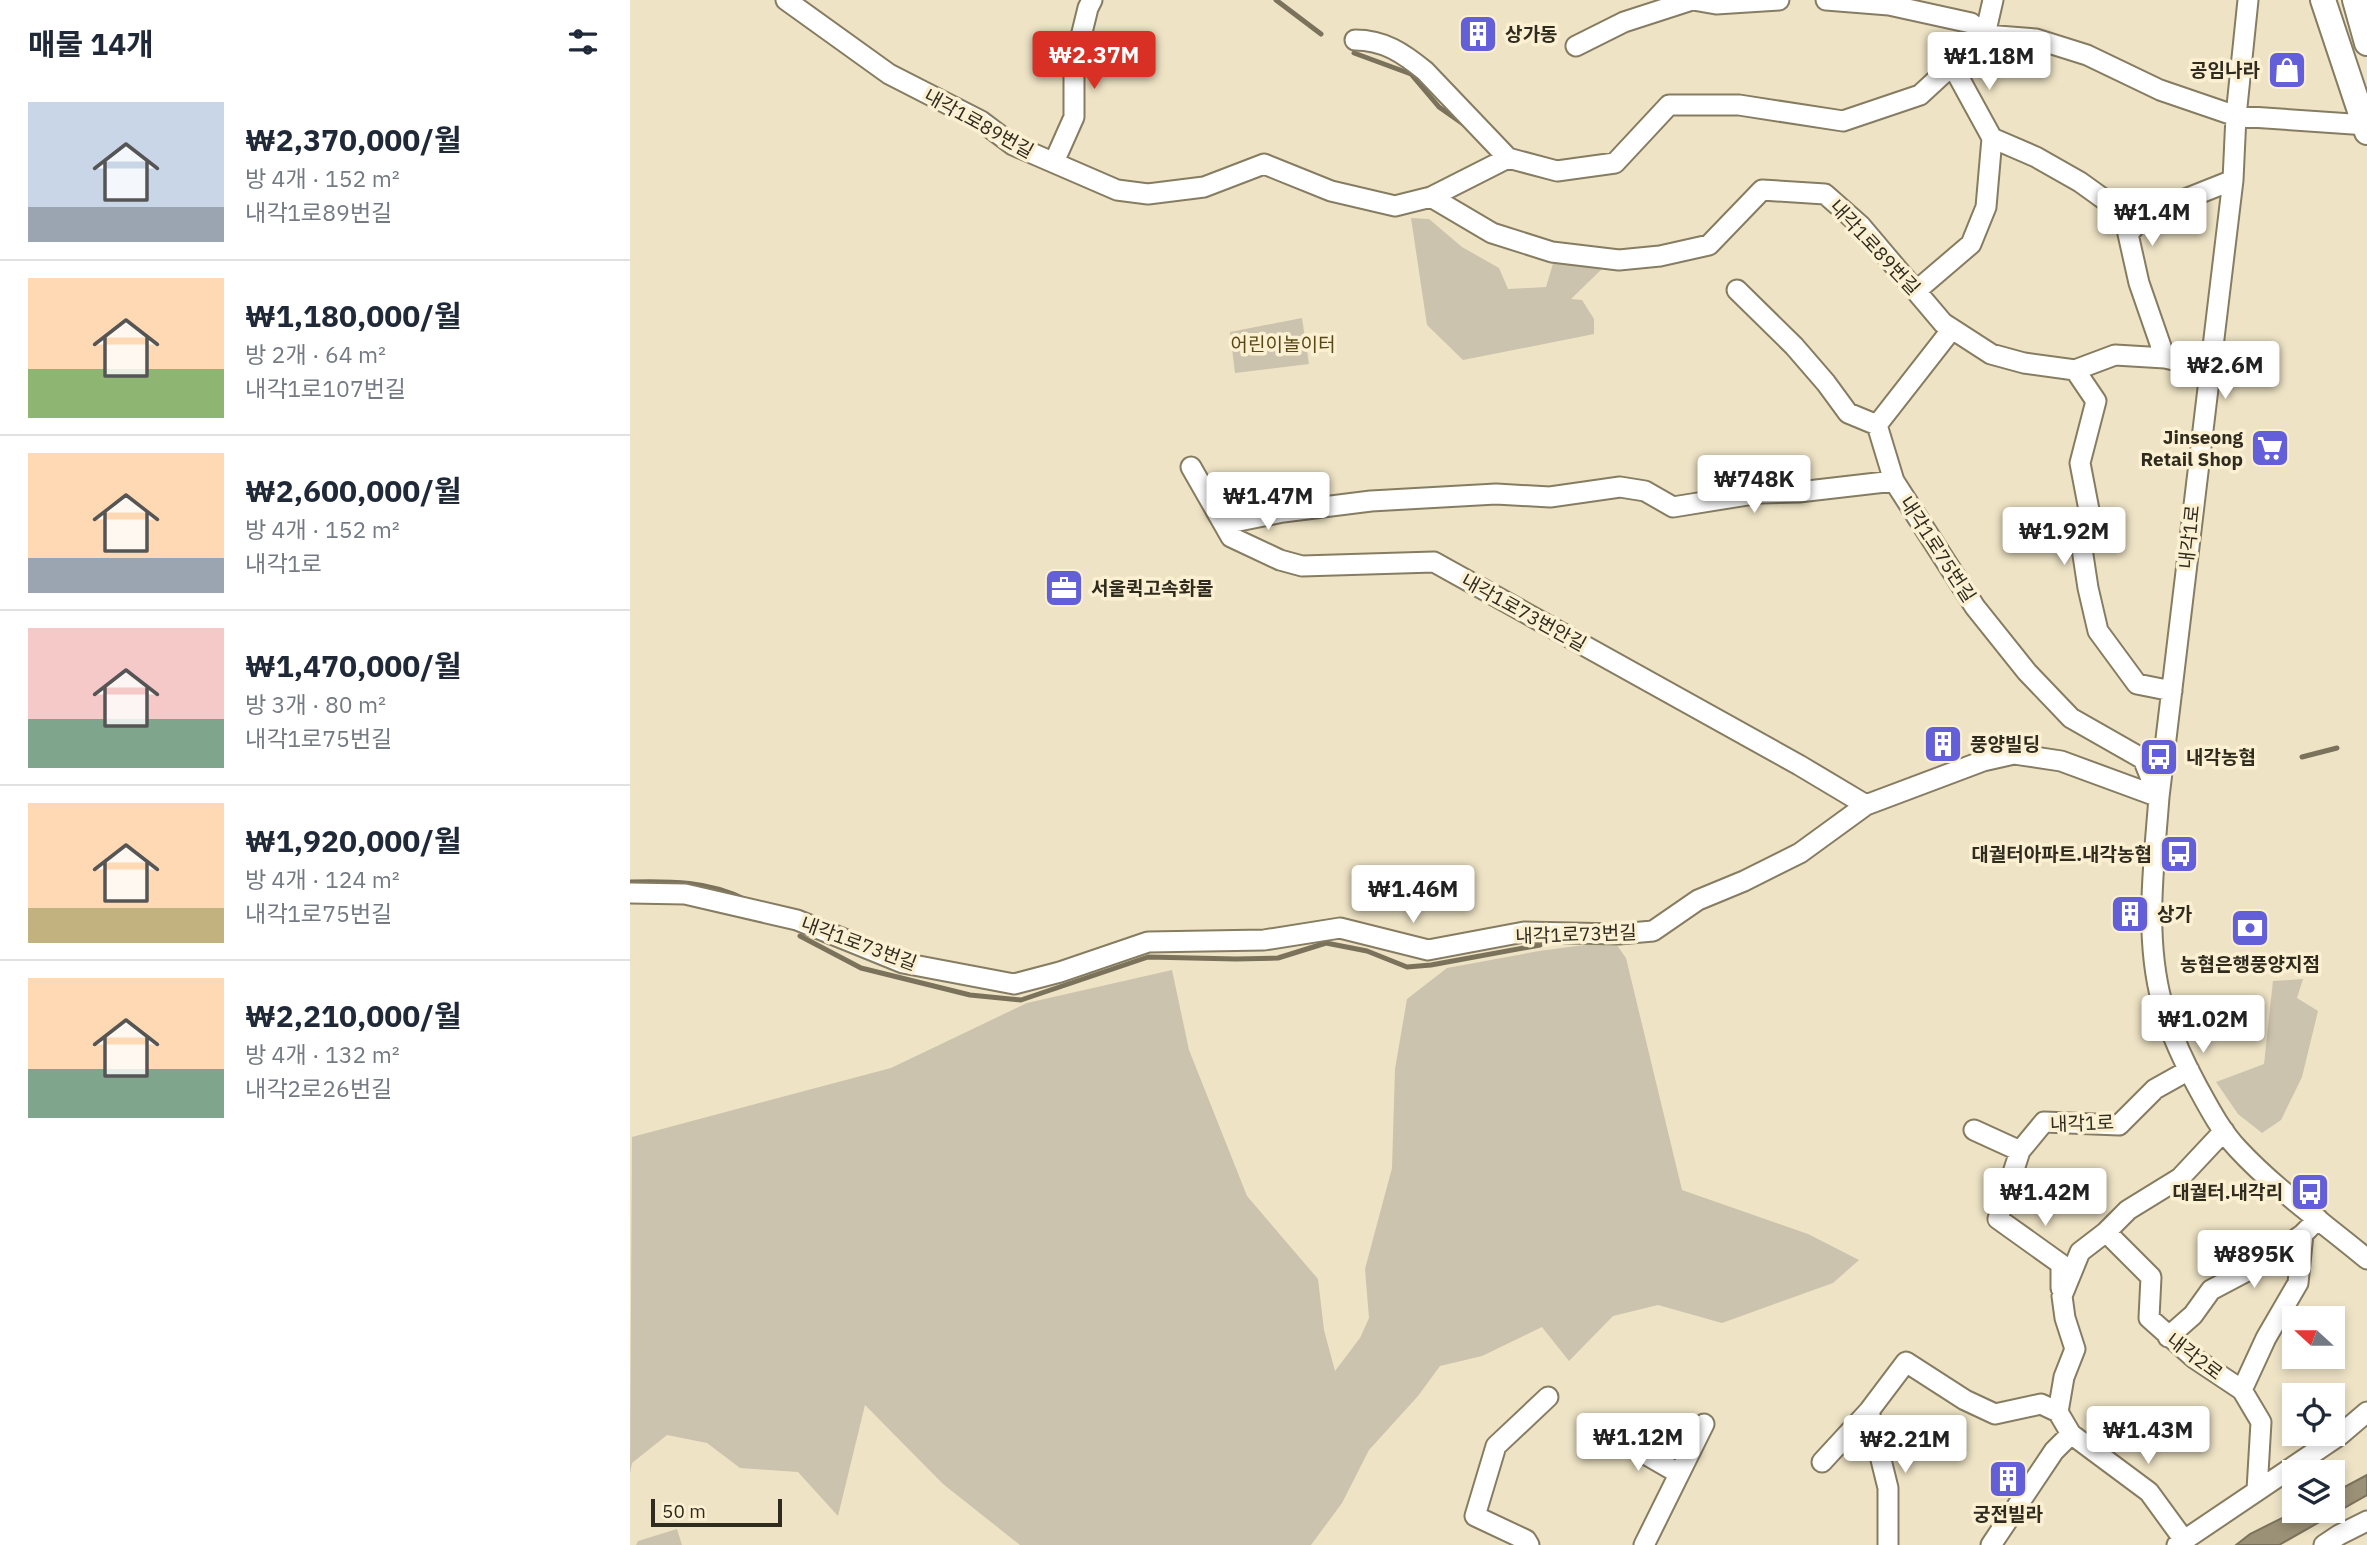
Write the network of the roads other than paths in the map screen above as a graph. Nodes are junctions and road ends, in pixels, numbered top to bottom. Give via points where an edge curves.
1 (786, 0) edge
2 (1092, 0) edge
3 (1693, 0) edge
4 (1779, 0) edge
5 (1826, 0) edge
6 (1993, 0) edge
7 (2248, 0) edge
8 (2323, 0) edge
9 (2355, 0) edge
10 (1985, 35) junction
11 (1355, 40) dead end
12 (2367, 43) edge
13 (1576, 47) dead end
14 (1952, 65) junction
15 (2236, 116) junction
16 (2366, 128) edge
17 (1992, 138) junction
18 (1508, 158) junction
19 (1054, 163) junction
20 (2232, 180) junction
21 (1431, 197) junction
22 (2137, 223) junction
23 (1737, 290) dead end
24 (1916, 291) junction
25 (1952, 329) junction
26 (2165, 358) junction
27 (2208, 368) junction
28 (2075, 370) junction
29 (1877, 425) junction
30 (1191, 467) dead end
31 (1894, 481) junction
32 (1224, 524) junction
33 (2172, 691) junction
34 (2159, 797) junction
35 (1866, 805) junction
36 (630, 893) edge
37 (2189, 1070) junction
38 (1974, 1130) dead end
39 (2224, 1130) junction
40 (2020, 1151) junction
41 (2318, 1219) junction
42 (2106, 1232) junction
43 (2303, 1234) junction
44 (2367, 1259) edge
45 (2062, 1296) junction
46 (2168, 1337) junction
47 (2242, 1390) junction
48 (1548, 1397) dead end
49 (1869, 1412) junction
50 (2058, 1412) junction
51 (2367, 1412) edge
52 (1704, 1424) dead end
53 (2071, 1434) junction
54 (1619, 1439) dead end
55 (1822, 1462) dead end
56 (1678, 1473) junction
57 (2257, 1490) junction
58 (2367, 1521) edge
59 (2192, 1540) edge
60 (1529, 1545) edge
61 (1644, 1545) edge
62 (1888, 1545) edge
63 (1991, 1545) edge
64 (2324, 1545) edge

1 - 19 street, 내각1로89번길 via 890,74 981,121 1013,145
2 - 19 street via 1074,65 1074,117
3 - 4 street via 1716,4
3 - 13 street via 1624,22
5 - 10 street via 1889,5 1971,23
6 - 10 street
7 - 15 street, 내각1로
8 - 16 main road
9 - 12 main road
10 - 14 street
10 - 15 street via 2036,39 2087,55 2160,90
11 - 18 street via 1375,40 1411,60
14 - 17 street
14 - 18 street via 1920,95 1843,121 1739,105 1669,105 1615,163 1557,171
15 - 16 street
15 - 20 street, 내각1로
17 - 22 street via 2080,182
17 - 24 street via 1986,207 1971,244
18 - 21 street, 내각1로89번길
19 - 21 street, 내각1로89번길 via 1117,190 1148,194 1204,187 1264,164 1331,191 1395,206
20 - 22 street via 2145,215
20 - 27 street, 내각1로
21 - 24 street, 내각1로89번길 via 1492,233 1552,252 1619,260 1709,246 1762,191 1825,194 1860,225
22 - 26 street via 2128,234
23 - 29 street via 1794,346 1848,414
24 - 25 street, 내각1로89번길
25 - 28 street, 내각1로89번길 via 1991,354
25 - 29 street
26 - 27 street, 내각1로89번길
26 - 28 street, 내각1로89번길 via 2115,355
27 - 33 street, 내각1로
28 - 33 street via 2096,401 2080,463 2089,510 2081,542 2098,631 2137,684
29 - 31 street
30 - 32 street, 내각1로73번안길
31 - 32 street, 내각1로75번길 via 1760,493 1673,507 1644,491 1620,487 1550,497 1496,494 1371,502
31 - 34 street, 내각1로75번길 via 1975,607 2026,671 2071,718 2143,759
32 - 35 street, 내각1로73번안길 via 1231,537 1302,566 1434,562
33 - 34 street, 내각1로
34 - 35 street, 내각1로73번길 via 2061,761 2014,754
34 - 37 street, 내각1로 via 2153,953 2162,1003
35 - 36 street, 내각1로73번길 via 1800,853 1698,900 1653,931 1524,932 1428,950 1340,928 1264,940 1148,942 1014,984 903,963 797,920 685,894
37 - 39 street, 내각1로
37 - 40 street, 내각1로 via 2155,1089 2119,1125 2044,1122
38 - 40 street
39 - 41 street, 내각1로 via 2258,1169
39 - 42 street via 2180,1178 2128,1210
40 - 45 street via 1998,1219 2061,1264
41 - 43 street
41 - 44 street, 내각1로
42 - 45 street via 2080,1252
42 - 46 street, 내각2로 via 2151,1278 2148,1318
43 - 46 street via 2264,1262 2211,1290 2193,1315
43 - 47 street via 2298,1283
45 - 50 street via 2075,1349
46 - 47 street, 내각2로
47 - 57 street, 내각2로 via 2261,1422
48 - 60 street via 1496,1446 1475,1516
49 - 50 street via 1906,1362 1995,1414 2041,1404
49 - 55 street
49 - 62 street via 1888,1488
50 - 53 street
51 - 57 street
52 - 56 street
53 - 59 street via 2148,1492
53 - 63 street via 2054,1451
54 - 56 street
56 - 61 street
57 - 59 street
58 - 64 street

